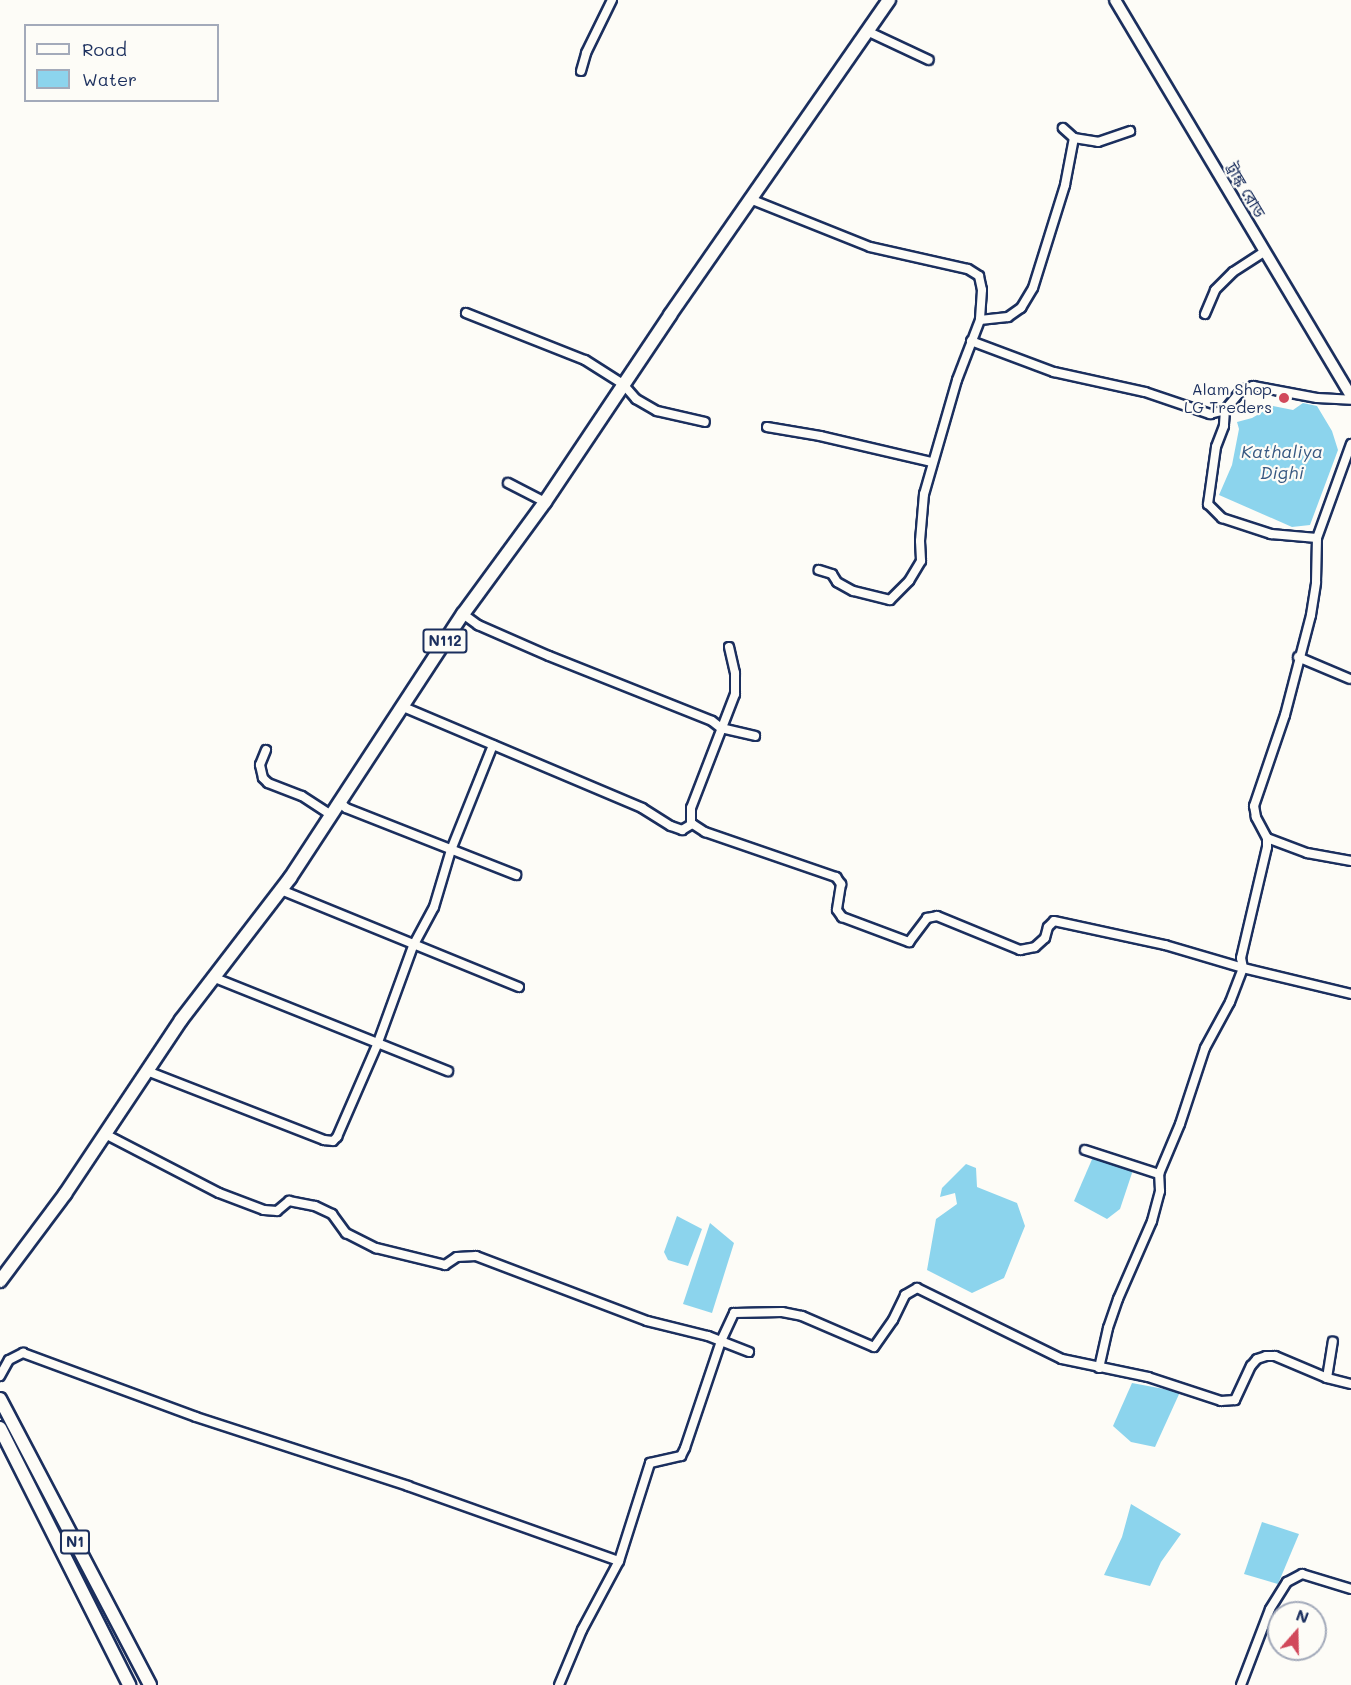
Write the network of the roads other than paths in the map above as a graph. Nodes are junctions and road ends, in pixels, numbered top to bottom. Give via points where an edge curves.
1 (889, 0) edge
2 (1115, 0) edge
3 (610, 2) edge
4 (867, 31) junction
5 (928, 60) dead end
6 (581, 71) dead end
7 (1063, 128) dead end
8 (1130, 131) dead end
9 (1074, 138) junction
10 (750, 199) junction
11 (1265, 251) junction
12 (466, 313) dead end
13 (1205, 314) dead end
14 (980, 320) junction
15 (971, 341) junction
16 (623, 384) junction
17 (1351, 398) edge
18 (1225, 410) junction
19 (705, 422) dead end
20 (767, 427) dead end
21 (1351, 444) edge
22 (932, 462) junction
23 (508, 483) dead end
24 (545, 501) junction
25 (1317, 538) junction
26 (819, 570) dead end
27 (463, 614) junction
28 (729, 647) dead end
29 (1298, 657) junction
30 (1350, 679) edge
31 (401, 706) junction
32 (721, 728) junction
33 (755, 736) dead end
34 (493, 745) junction
35 (266, 750) dead end
36 (341, 803) junction
37 (331, 816) junction
38 (692, 825) junction
39 (1268, 838) junction
40 (451, 850) junction
41 (1351, 861) edge
42 (516, 875) dead end
43 (281, 890) junction
44 (413, 946) junction
45 (1243, 968) junction
46 (215, 978) junction
47 (519, 987) dead end
48 (1351, 994) edge
49 (377, 1045) junction
50 (147, 1071) junction
51 (448, 1071) dead end
52 (105, 1134) junction
53 (1085, 1150) dead end
54 (1159, 1174) junction
55 (0, 1281) edge
56 (721, 1341) junction
57 (1333, 1341) dead end
58 (749, 1352) dead end
59 (1099, 1368) junction
60 (0, 1376) edge
61 (1327, 1378) junction
62 (1351, 1384) edge
63 (0, 1399) edge
64 (0, 1428) edge
65 (619, 1561) junction
66 (1351, 1589) edge
67 (127, 1683) edge
68 (150, 1685) edge
69 (559, 1685) edge
70 (1241, 1685) edge

1 - 4 highway, N112
2 - 11 main road, ট্রাঙ্ক রোড
3 - 6 street
4 - 5 street
4 - 10 highway, N112
7 - 9 street
8 - 9 street via 1098,142
9 - 14 street via 1065,184 1033,288 1021,308 1008,317
10 - 14 street via 870,247 968,269 979,276
10 - 16 highway, N112
11 - 13 street via 1233,272 1215,290
11 - 17 main road, ট্রাঙ্ক রোড
12 - 16 street via 585,360
14 - 15 street
15 - 18 street via 1054,372 1146,392 1210,414
15 - 22 street
16 - 19 street via 636,399 657,411
16 - 24 highway, N112
17 - 18 street via 1317,398 1253,386 1242,390
18 - 25 street via 1208,504 1222,518 1270,534
20 - 22 street
21 - 25 street
22 - 26 street via 922,518 921,561 909,581 890,600 853,591 837,582 832,574
23 - 24 street
24 - 27 highway, N112
25 - 29 street via 1311,615
27 - 31 highway, N112
27 - 32 street via 478,625
28 - 32 street via 735,694
29 - 30 street
29 - 39 street via 1285,715 1254,806
31 - 34 street
31 - 36 highway, N112
32 - 33 street
32 - 38 street via 691,808
34 - 38 street via 642,808 671,826 682,830
34 - 40 street
35 - 37 street via 261,765 263,778 302,796
36 - 37 highway, N112
36 - 40 street
37 - 43 highway, N112
38 - 45 street via 836,877 841,884 838,914 901,941 913,940 932,915 1020,950 1045,938 1054,921 1165,945
39 - 41 street via 1307,853
39 - 45 street via 1241,958
40 - 42 street
40 - 44 street via 434,907
43 - 44 street
43 - 46 highway, N112
44 - 47 street
44 - 49 street
45 - 48 street
45 - 54 street via 1205,1048
46 - 49 street
46 - 50 highway, N112
49 - 50 street via 333,1141
49 - 51 street
50 - 52 highway, N112
52 - 55 highway, N112
52 - 56 street via 219,1193 264,1210 277,1211 289,1201 315,1206 332,1214 346,1233 376,1248 445,1265 458,1257 476,1256 647,1321
53 - 54 street
54 - 59 street via 1160,1191 1152,1221 1118,1299
56 - 58 street
56 - 59 street via 734,1313 782,1312 822,1323 874,1347 905,1295 917,1288 1062,1359
56 - 65 street via 681,1456 650,1463
57 - 61 street
59 - 61 street via 1148,1377 1221,1401 1235,1400 1251,1366 1261,1357 1275,1356
60 - 65 street via 9,1360 23,1353 196,1417 408,1486
61 - 62 street
63 - 68 highway, N1
64 - 67 highway, N1
65 - 69 street via 582,1630
66 - 70 street via 1302,1574 1287,1582 1270,1609

